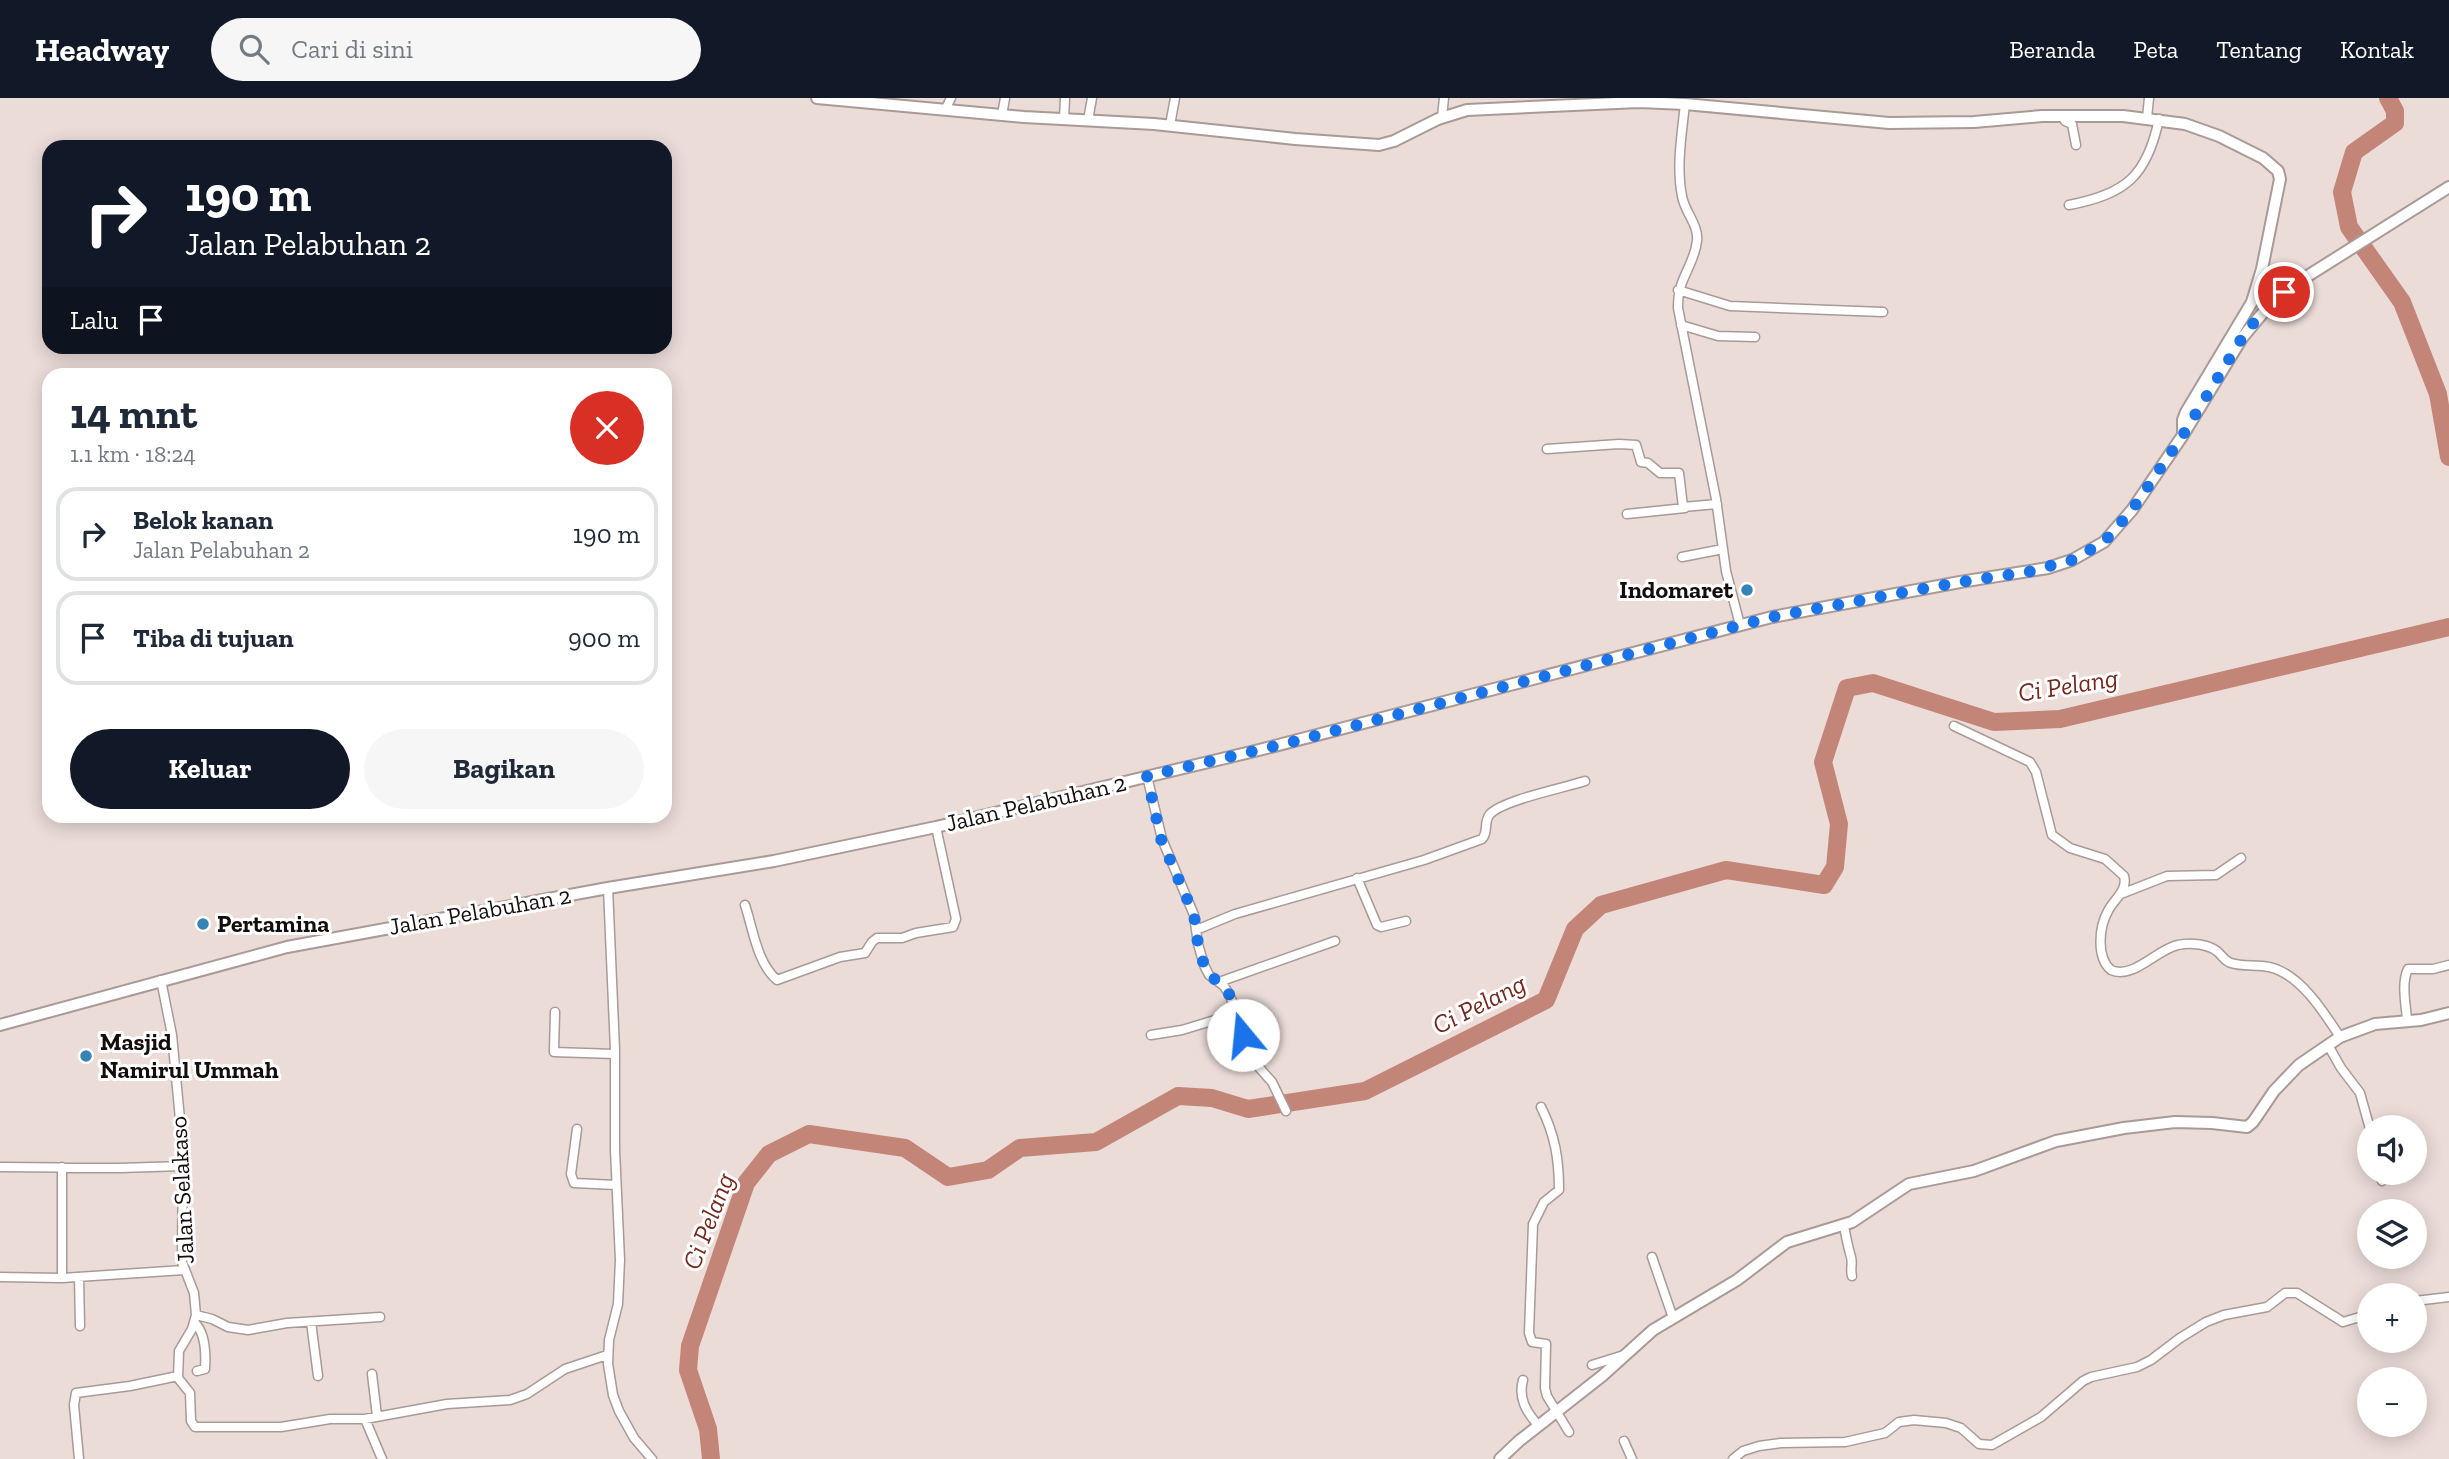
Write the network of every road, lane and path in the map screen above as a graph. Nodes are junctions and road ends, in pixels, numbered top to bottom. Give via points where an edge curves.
1 (817, 98) edge
2 (951, 98) edge
3 (1004, 98) edge
4 (1065, 98) edge
5 (1092, 98) edge
6 (1175, 98) edge
7 (1444, 98) edge
8 (2149, 98) edge
9 (1639, 100) edge
10 (1559, 102) edge
11 (1685, 104) junction
12 (945, 110) junction
13 (1002, 115) junction
14 (2062, 116) junction
15 (1442, 117) junction
16 (2147, 118) junction
17 (1064, 119) junction
18 (2159, 119) junction
19 (1088, 120) junction
20 (1170, 125) junction
21 (2076, 145) dead end
22 (2449, 187) edge
23 (2069, 205) dead end
24 (1678, 290) junction
25 (1883, 312) dead end
26 (1681, 326) junction
27 (1755, 337) dead end
28 (2183, 435) junction
29 (1547, 449) dead end
30 (1717, 504) junction
31 (1685, 508) junction
32 (1627, 514) dead end
33 (1723, 549) junction
34 (1682, 557) dead end
35 (1740, 625) junction
36 (1954, 726) dead end
37 (1147, 776) junction
38 (1585, 781) dead end
39 (936, 827) junction
40 (2241, 858) dead end
41 (1357, 878) junction
42 (608, 888) junction
43 (2121, 894) junction
44 (745, 905) dead end
45 (1406, 921) dead end
46 (1196, 930) junction
47 (1335, 941) dead end
48 (2449, 965) edge
49 (161, 980) junction
50 (1219, 982) junction
51 (555, 1012) dead end
52 (1238, 1013) junction
53 (2449, 1013) edge
54 (2407, 1020) junction
55 (0, 1025) edge
56 (1151, 1035) dead end
57 (2340, 1037) junction
58 (2328, 1045) junction
59 (615, 1054) junction
60 (1542, 1107) dead end
61 (1286, 1111) dead end
62 (2366, 1115) edge
63 (577, 1129) dead end
64 (183, 1166) junction
65 (0, 1167) edge
66 (62, 1167) junction
67 (616, 1185) junction
68 (1844, 1226) junction
69 (1652, 1257) dead end
70 (184, 1270) junction
71 (1852, 1276) dead end
72 (0, 1277) edge
73 (79, 1277) junction
74 (62, 1278) junction
75 (2449, 1297) edge
76 (2427, 1300) edge
77 (380, 1317) dead end
78 (1673, 1318) junction
79 (2357, 1318) edge
80 (195, 1319) junction
81 (311, 1322) junction
82 (80, 1326) dead end
83 (1626, 1354) junction
84 (607, 1355) junction
85 (1592, 1365) dead end
86 (197, 1371) dead end
87 (372, 1374) dead end
88 (178, 1376) junction
89 (318, 1376) dead end
90 (1523, 1380) dead end
91 (1557, 1412) junction
92 (377, 1416) junction
93 (365, 1419) junction
94 (1539, 1426) junction
95 (1569, 1433) dead end
96 (1624, 1441) dead end
97 (79, 1459) edge
98 (382, 1459) edge
99 (652, 1459) edge
100 (1500, 1459) edge
101 (1632, 1459) edge
102 (1733, 1459) edge

1 - 12 street
2 - 12 street
3 - 13 street
4 - 17 street
5 - 19 street
6 - 20 street
7 - 15 street
8 - 16 street
9 - 10 street
9 - 11 street
10 - 15 street via 1468,110
11 - 14 street via 1889,122
11 - 24 street via 1680,183 1697,242
12 - 13 street
13 - 17 street
14 - 16 street
14 - 21 street via 2072,124
15 - 20 street via 1379,145
16 - 18 street
17 - 19 street
18 - 23 street via 2150,152 2133,179 2102,196
18 - 28 street via 2219,135 2263,158 2280,176 2256,292 2186,412
19 - 20 street
22 - 28 street, Jalan Pelabuhan 2 via 2284,292 2242,338
24 - 25 street via 1730,306
24 - 26 street
26 - 27 street via 1718,336
26 - 30 street
28 - 35 street, Jalan Pelabuhan 2 via 2112,535 2072,560
29 - 31 street via 1636,445 1642,462 1660,473 1679,473
30 - 31 street
30 - 33 street
31 - 32 street
33 - 34 street
33 - 35 street
35 - 37 street, Jalan Pelabuhan 2
36 - 43 street via 2030,762 2052,835 2070,848 2112,864 2126,880
37 - 39 street, Jalan Pelabuhan 2
37 - 46 street via 1161,839
38 - 41 street via 1502,807 1487,818 1482,839
39 - 42 street, Jalan Pelabuhan 2 via 774,861
39 - 44 street via 954,906 953,927 902,938 877,938 864,953 777,980 758,947
40 - 43 street via 2212,876 2167,876
41 - 45 street via 1377,925
41 - 46 street
42 - 49 street, Jalan Pelabuhan 2 via 311,942
42 - 59 street
43 - 57 street via 2106,914 2102,936 2102,957 2111,970 2125,972 2176,945 2209,947 2231,963 2281,971 2321,1008
46 - 50 street via 1204,965
47 - 50 street
48 - 54 street via 2406,971
49 - 55 street, Jalan Pelabuhan 2
49 - 64 street, Jalan Selakaso via 172,1035
50 - 52 street
51 - 59 street via 554,1052
52 - 56 street
52 - 61 street via 1249,1056 1272,1082
53 - 54 street
54 - 57 street via 2375,1024
57 - 58 street
58 - 62 street via 2360,1093
58 - 68 street via 2290,1073 2247,1127 2175,1122 2068,1139 1961,1174 1915,1182
59 - 67 street
60 - 91 street via 1559,1159 1559,1190 1544,1202 1532,1228 1529,1333 1530,1341 1546,1344 1545,1388
63 - 67 street via 574,1183
64 - 66 street
64 - 70 street, Jalan Selakaso
65 - 66 street
66 - 74 street
67 - 84 street via 620,1289
68 - 71 street
68 - 78 street via 1787,1242 1737,1280
69 - 78 street
70 - 73 street
70 - 80 street, Jalan Selakaso via 194,1293
72 - 74 street
73 - 74 street
73 - 82 street
75 - 76 street
77 - 81 street
78 - 83 street
79 - 102 street via 2343,1322 2297,1293 2285,1293 2267,1307 2224,1315 2193,1329 2145,1364 2083,1381 2041,1417 1992,1446 1981,1445 1961,1428 1914,1420 1863,1438 1750,1448
80 - 81 street via 237,1329
80 - 86 street, Jalan Selakaso via 207,1355 205,1369
80 - 88 street via 180,1347
81 - 89 street
83 - 85 street
83 - 91 street
84 - 92 street via 565,1369 520,1397
84 - 99 street via 620,1411
87 - 92 street
88 - 93 street via 190,1393 195,1427 270,1428
88 - 97 street via 76,1393
90 - 94 street via 1525,1408
91 - 94 street
91 - 95 street
92 - 93 street
93 - 98 street
94 - 100 street
96 - 101 street

